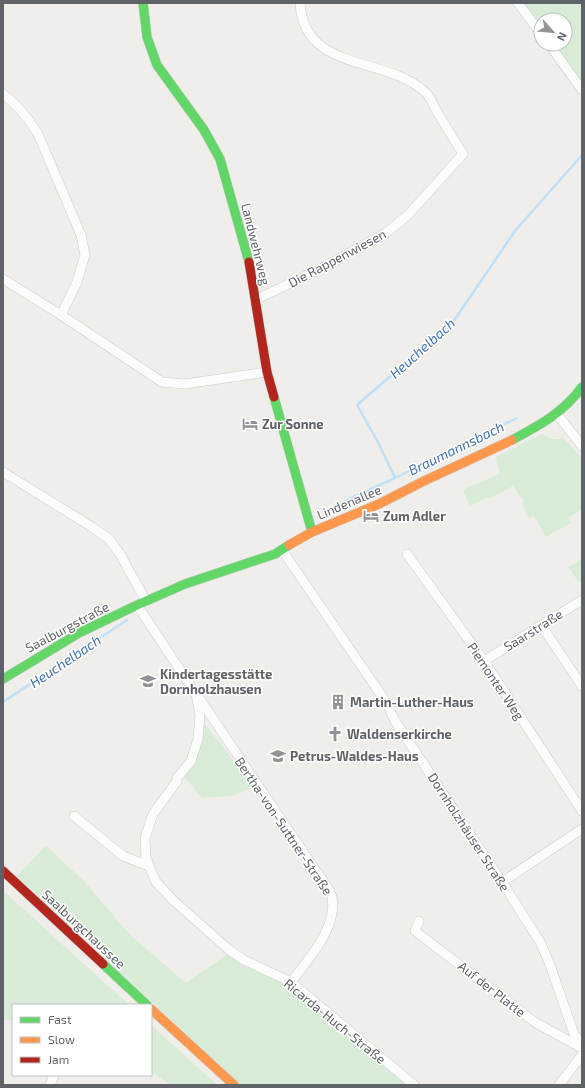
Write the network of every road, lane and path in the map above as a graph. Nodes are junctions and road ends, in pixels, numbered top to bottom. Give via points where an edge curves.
1 (143, 3) edge
2 (300, 3) edge
3 (518, 3) edge
4 (533, 23) edge
5 (555, 52) edge
6 (582, 90) edge
7 (3, 94) edge
8 (3, 279) edge
9 (255, 300) junction
10 (61, 314) junction
11 (267, 372) junction
12 (582, 387) edge
13 (558, 414) junction
14 (582, 446) edge
15 (3, 472) edge
16 (312, 532) junction
17 (282, 550) junction
18 (407, 554) dead end
19 (582, 600) edge
20 (146, 601) junction
21 (137, 605) junction
22 (541, 625) junction
23 (484, 661) junction
24 (3, 679) edge
25 (582, 686) edge
26 (196, 694) junction
27 (582, 811) edge
28 (74, 816) dead end
29 (582, 829) edge
30 (149, 866) junction
31 (3, 871) edge
32 (502, 882) junction
33 (14, 894) dead end
34 (419, 921) dead end
35 (291, 982) junction
36 (143, 1002) edge
37 (152, 1010) edge
38 (582, 1045) edge
39 (582, 1048) edge
40 (582, 1055) edge
41 (234, 1085) edge
42 (414, 1085) edge
43 (559, 1085) edge

1 - 9 street, Landwehrweg via 144,20 153,57 161,73 218,155 249,259
2 - 9 street, Die Rappenwiesen via 300,15 306,31 318,45 336,55 397,75 426,93 463,154 408,215 386,233 322,268
3 - 4 street
5 - 6 street
7 - 10 street via 13,102 38,134 84,244 85,255 77,282
8 - 10 street
9 - 11 street, Landwehrweg
10 - 11 street via 162,382 185,384
11 - 16 street, Landwehrweg
12 - 13 street, Lindenallee
13 - 14 street
13 - 16 street, Lindenallee via 509,442 379,504
15 - 20 street via 109,539
16 - 17 street, Lindenallee
17 - 20 street, Lindenallee via 185,584
17 - 32 street, Dornholzhäuser Straße via 386,702 395,721
18 - 23 street, Piemonter Weg
19 - 22 street, Saarstraße
20 - 21 street, Saalburgstraße
21 - 24 street, Saalburgstraße via 79,633
21 - 26 street, Ricarda-Huch-Straße
22 - 23 street, Saarstraße
22 - 25 street
23 - 27 street, Piemonter Weg
26 - 30 street, Ricarda-Huch-Straße via 200,715 198,739 190,761 153,814 145,838
26 - 35 street, Bertha-von-Suttner-Straße via 332,897 333,908 321,942
28 - 30 street via 123,856
29 - 32 street
30 - 35 street, Ricarda-Huch-Straße via 156,882 228,949 261,969
31 - 36 street, Saalburgchaussee
32 - 38 street, Dornholzhäuser Straße via 540,942 574,1034
33 - 36 street via 94,965
34 - 39 street, Auf der Platte via 415,931 536,1023
35 - 42 street, Ricarda-Huch-Straße
37 - 41 street
40 - 43 street

